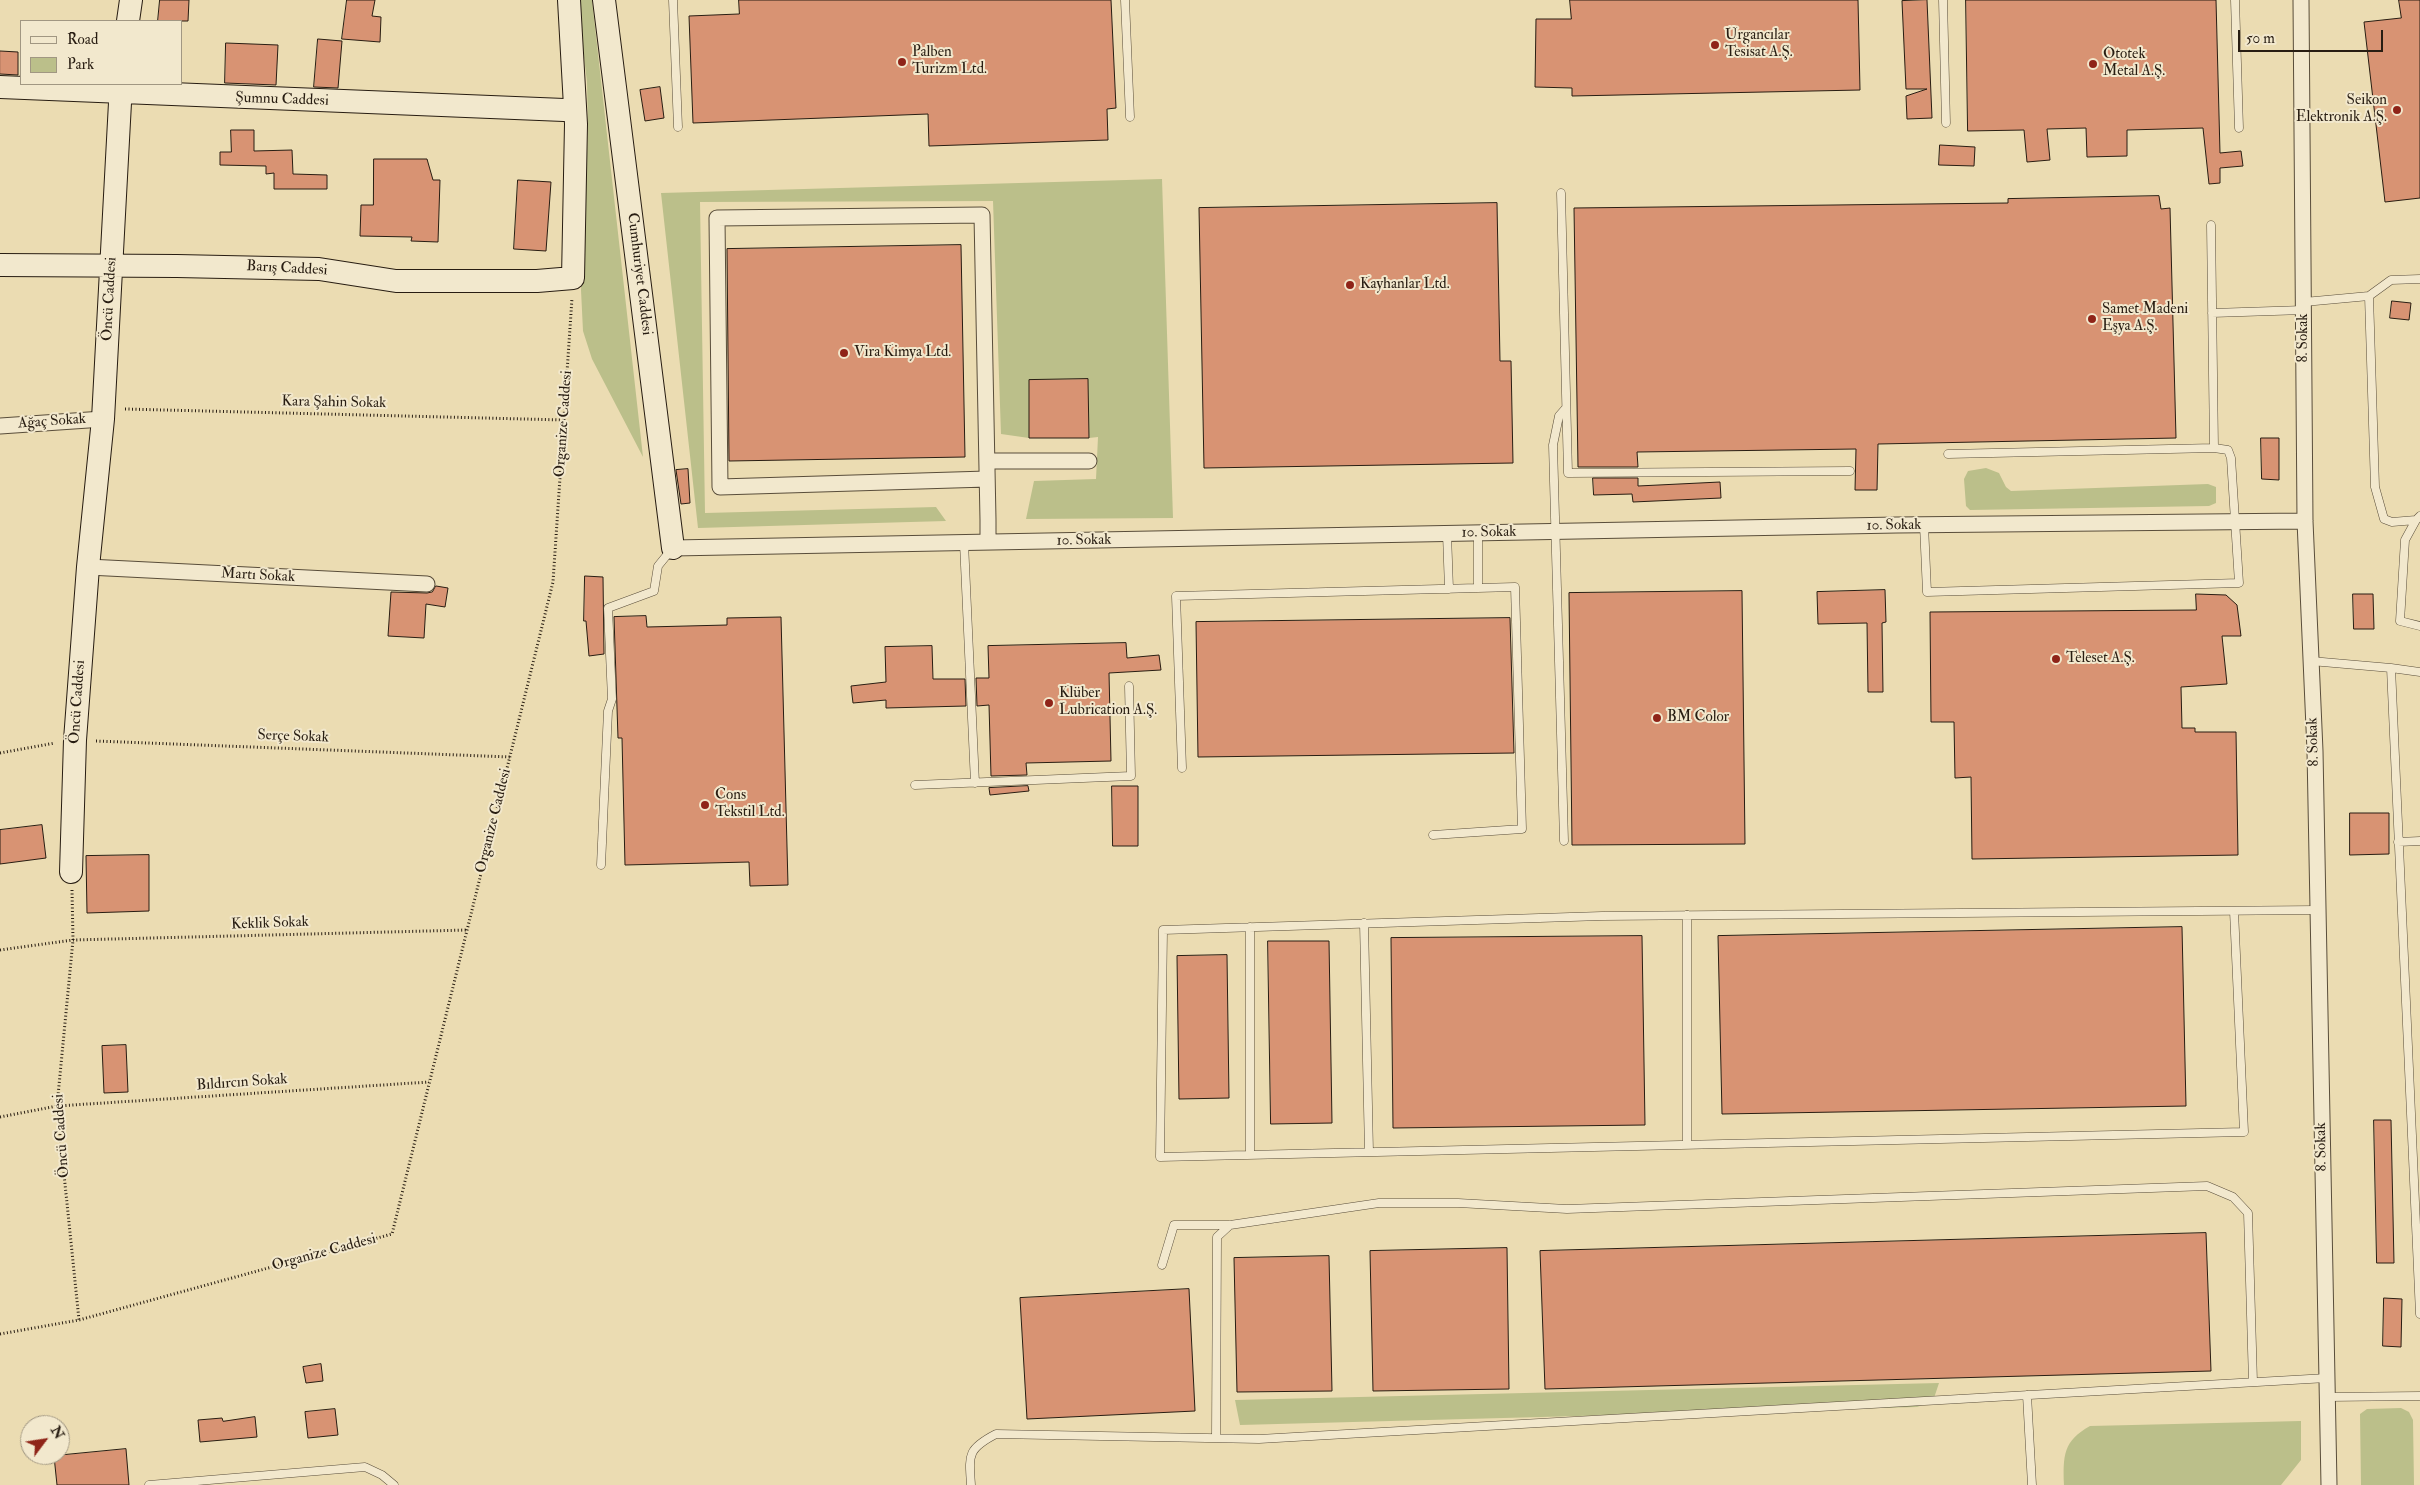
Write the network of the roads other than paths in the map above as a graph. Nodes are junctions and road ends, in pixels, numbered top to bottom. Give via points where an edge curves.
1 (131, 0) edge
2 (569, 0) edge
3 (604, 0) edge
4 (673, 0) edge
5 (1125, 0) edge
6 (1943, 0) edge
7 (2235, 0) edge
8 (2301, 0) edge
9 (128, 20) edge
10 (0, 88) edge
11 (121, 89) edge
12 (564, 110) dead end
13 (1130, 117) dead end
14 (1946, 122) dead end
15 (678, 127) dead end
16 (2239, 128) dead end
17 (1561, 193) dead end
18 (2211, 225) dead end
19 (0, 266) edge
20 (111, 266) junction
21 (2420, 279) edge
22 (2369, 296) junction
23 (2304, 306) junction
24 (2212, 313) junction
25 (1566, 408) junction
26 (104, 413) junction
27 (0, 426) edge
28 (2214, 448) junction
29 (1948, 454) dead end
30 (1088, 460) dead end
31 (987, 462) junction
32 (1850, 471) dead end
33 (987, 479) junction
34 (2418, 518) edge
35 (2304, 521) junction
36 (2234, 522) junction
37 (1924, 525) junction
38 (1555, 532) junction
39 (1478, 533) junction
40 (1447, 534) junction
41 (988, 542) junction
42 (964, 543) junction
43 (674, 548) junction
44 (88, 567) junction
45 (427, 584) dead end
46 (1478, 588) junction
47 (1449, 589) junction
48 (2420, 626) edge
49 (2311, 662) junction
50 (2391, 668) junction
51 (2420, 672) edge
52 (1128, 686) dead end
53 (1182, 768) dead end
54 (975, 783) junction
55 (915, 786) dead end
56 (1433, 835) dead end
57 (1564, 841) dead end
58 (2398, 842) junction
59 (2420, 842) edge
60 (601, 865) dead end
61 (71, 872) road end
62 (2318, 910) junction
63 (2234, 911) junction
64 (1687, 915) junction
65 (1364, 924) junction
66 (1250, 927) junction
67 (1687, 1145) junction
68 (1369, 1152) junction
69 (1250, 1155) junction
70 (1230, 1225) junction
71 (1162, 1266) dead end
72 (2420, 1314) edge
73 (2327, 1378) junction
74 (2253, 1382) junction
75 (2028, 1395) junction
76 (2420, 1396) edge
77 (2327, 1397) junction
78 (1216, 1438) junction
79 (149, 1485) edge
80 (157, 1485) edge
81 (394, 1485) edge
82 (971, 1485) edge
83 (2032, 1485) edge
84 (2329, 1485) edge

1 - 9 street
2 - 20 street, Barış Caddesi via 576,124 573,278 396,281 319,269
3 - 43 street, Cumhuriyet Caddesi
4 - 15 lane
5 - 13 lane
6 - 14 lane
7 - 16 lane
8 - 23 street, 8. Sokak
10 - 11 street, Şumnu Caddesi
11 - 12 street, Şumnu Caddesi
11 - 20 street, Öncü Caddesi
17 - 25 lane
18 - 24 lane
19 - 20 street, Barış Caddesi
20 - 26 street, Öncü Caddesi
21 - 22 lane via 2391,280
22 - 23 lane
22 - 34 lane via 2376,487 2380,509 2384,519 2392,522
23 - 24 lane
23 - 35 street, 8. Sokak
24 - 28 lane
25 - 32 lane via 1568,473
25 - 38 lane via 1558,416 1553,445
26 - 27 street, Ağaç Sokak
26 - 44 street, Öncü Caddesi
28 - 29 lane
28 - 36 lane via 2228,450 2231,458
30 - 31 street
31 - 33 street
31 - 33 street via 982,215 716,218 720,488
33 - 41 street
34 - 48 lane via 2405,540 2400,621
35 - 36 street, 10. Sokak
35 - 49 street, 8. Sokak
36 - 37 street, 10. Sokak
36 - 37 lane via 2239,584 1927,592
37 - 38 street, 10. Sokak
38 - 39 street, 10. Sokak
38 - 57 lane
39 - 40 street, 10. Sokak
39 - 46 lane
40 - 41 street, 10. Sokak
40 - 47 lane
41 - 42 street, 10. Sokak
42 - 43 street, 10. Sokak
42 - 54 lane
43 - 60 lane via 658,566 654,591 608,608 612,699 608,711
44 - 45 street, Martı Sokak
44 - 61 street, Öncü Caddesi via 75,740
46 - 47 lane
46 - 56 lane via 1515,587 1522,829
47 - 53 lane via 1176,596
49 - 50 lane
49 - 62 street, 8. Sokak
50 - 51 lane
50 - 58 lane
52 - 54 lane via 1131,776
54 - 55 lane
58 - 59 lane
58 - 72 lane
62 - 63 lane
62 - 73 street, 8. Sokak
63 - 64 lane
63 - 67 lane via 2244,1132
64 - 65 lane
64 - 67 lane
65 - 66 lane
65 - 68 lane
66 - 69 lane
66 - 69 lane via 1163,930 1160,1157
67 - 68 lane
68 - 69 lane
70 - 71 lane via 1174,1225
70 - 74 lane via 1379,1203 1458,1203 1567,1209 2207,1186 2233,1198 2248,1213
70 - 78 lane via 1217,1237
73 - 74 lane
73 - 77 street, 8. Sokak
74 - 75 lane
75 - 78 lane via 1269,1438
75 - 83 lane
76 - 77 lane
77 - 84 street, 8. Sokak
78 - 82 lane via 996,1434 978,1443 970,1457
79 - 80 lane
80 - 81 lane via 365,1467

